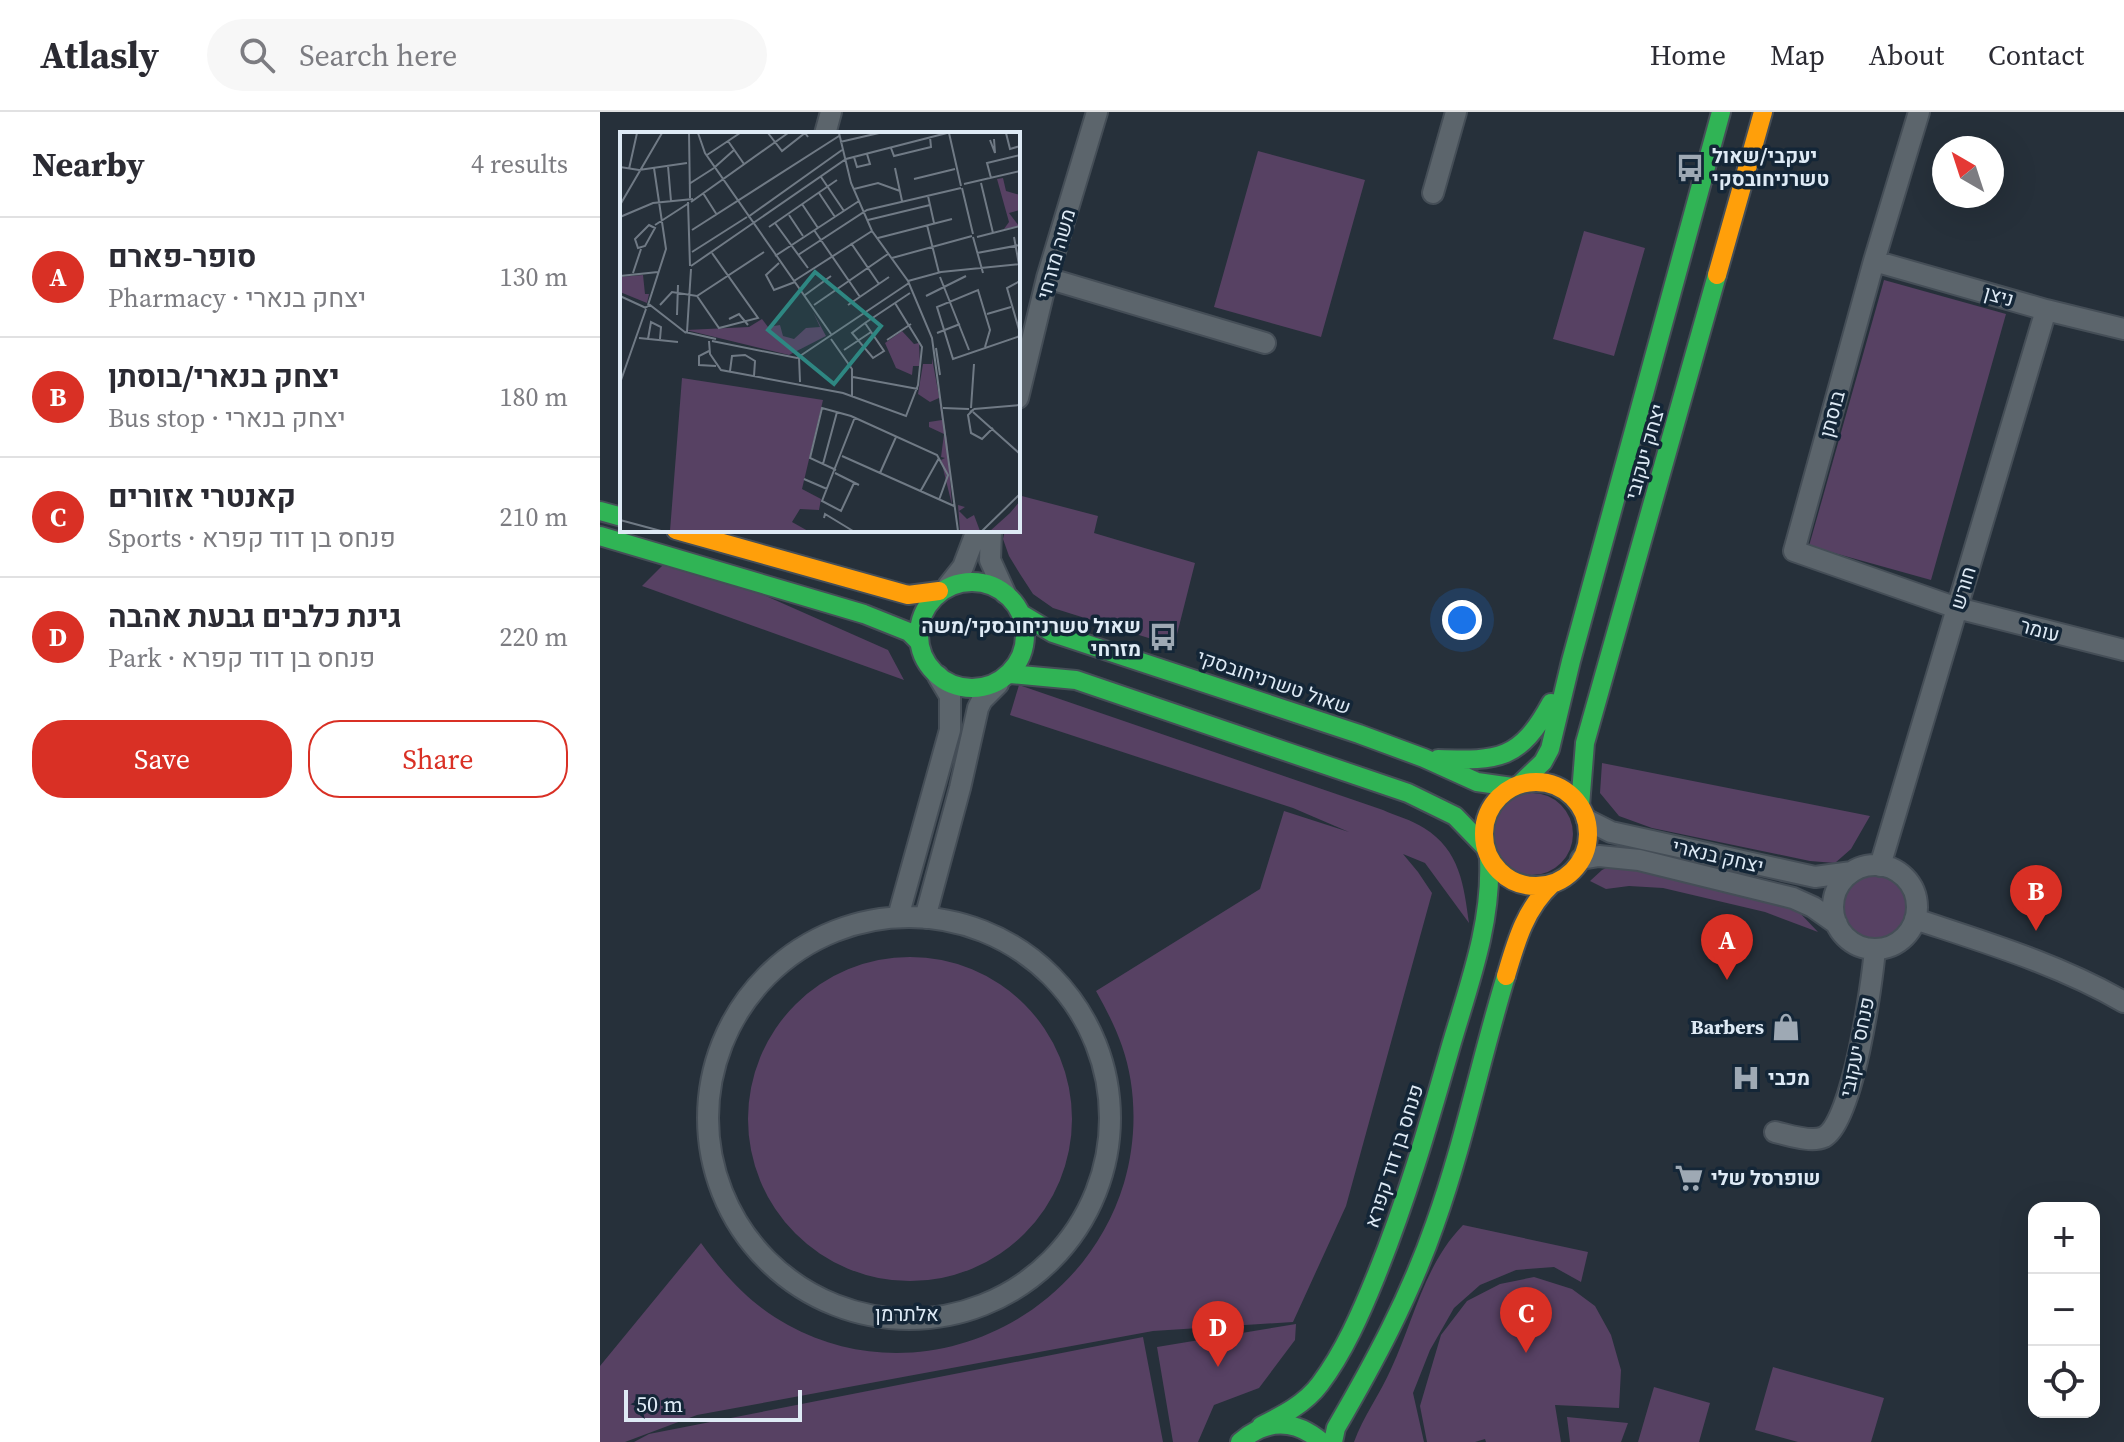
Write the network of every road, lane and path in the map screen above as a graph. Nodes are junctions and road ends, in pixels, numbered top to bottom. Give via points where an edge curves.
1 (831, 112) edge
2 (1097, 112) edge
3 (1456, 112) edge
4 (1721, 112) edge
5 (1763, 112) edge
6 (1919, 112) edge
7 (826, 132) edge
8 (1433, 193) dead end
9 (1874, 261) junction
10 (1047, 278) junction
11 (2046, 310) junction
12 (2124, 329) edge
13 (1265, 343) dead end
14 (1020, 390) edge
15 (600, 511) edge
16 (620, 516) edge
17 (692, 532) edge
18 (976, 532) edge
19 (991, 532) edge
20 (715, 535) edge
21 (600, 536) edge
22 (944, 588) junction
23 (1005, 593) junction
24 (1957, 608) junction
25 (1023, 615) junction
26 (919, 642) junction
27 (2124, 650) edge
28 (1571, 661) junction
29 (934, 669) junction
30 (1006, 677) junction
31 (1424, 758) junction
32 (1516, 785) junction
33 (1583, 813) junction
34 (1487, 853) junction
35 (1581, 859) junction
36 (1880, 866) junction
37 (1852, 872) junction
38 (1552, 884) junction
39 (898, 917) junction
40 (925, 918) junction
41 (1915, 919) junction
42 (1837, 924) junction
43 (1875, 949) junction
44 (2124, 1002) edge
45 (1775, 1132) dead end
46 (1261, 1426) junction
47 (1240, 1442) edge
48 (1322, 1442) edge
49 (1333, 1442) edge

1 - 7 street
2 - 10 street, משה מזרחי
3 - 8 street
4 - 28 main road, יצחק יעקובי
5 - 33 main road, יצחק יעקובי via 1585,743
6 - 9 street, בוסתן
9 - 11 street, ניצן
9 - 24 street, בוסתן via 1794,551
10 - 13 street
10 - 14 street, משה מזרחי
11 - 12 street, ניצן
11 - 24 street, חורש
15 - 16 main road
17 - 20 main road
18 - 22 street via 963,567
19 - 23 street via 990,560
20 - 22 main road via 908,595
21 - 26 main road via 864,614 898,626
22 - 23 main road via 979,582
22 - 26 main road via 929,600 919,620
23 - 25 main road
24 - 27 street, עומר
24 - 36 street, חורש
25 - 30 main road via 1026,646
25 - 31 main road, שאול טשרניחובסקי via 1053,633
26 - 29 main road
28 - 31 main road via 1539,728 1517,749 1491,759
28 - 32 main road, יצחק יעקובי via 1550,749
29 - 30 main road via 970,688
29 - 39 street via 950,696 950,730
30 - 34 main road via 1076,680 1408,793 1455,816
30 - 40 street via 978,708
31 - 32 main road, שאול טשרניחובסקי via 1477,782
32 - 33 main road via 1534,781 1560,787
32 - 34 main road via 1491,806 1483,833
33 - 35 main road via 1588,836
33 - 37 street, יצחק בנארי via 1611,832 1815,877
34 - 38 main road via 1509,880
34 - 46 main road, פנחס בן דוד קפרא via 1491,880 1482,935 1415,1170 1383,1257 1347,1340 1318,1386 1304,1401
35 - 38 main road
35 - 42 street, יצחק בנארי via 1639,860 1793,898
36 - 37 street
36 - 41 street via 1906,878 1914,890
37 - 42 street via 1835,895
38 - 49 main road via 1530,909 1517,940 1447,1191 1420,1265
39 - 40 street, אלתרמן
39 - 40 street, אלתרמן via 823,937 772,971 730,1027 716,1060 709,1098 708,1137 715,1175 751,1244 810,1294 846,1310 884,1318 962,1313 1031,1278 1083,1219 1109,1146 1105,1068 1072,998 1046,969 1014,946 960,923
41 - 43 street via 1898,943
41 - 44 street via 2027,956
42 - 43 street via 1854,944
43 - 45 street, פנחס יעקובי via 1856,1065 1839,1122 1822,1138
46 - 47 main road, פנחס בן דוד קפרא
46 - 48 main road via 1296,1424

